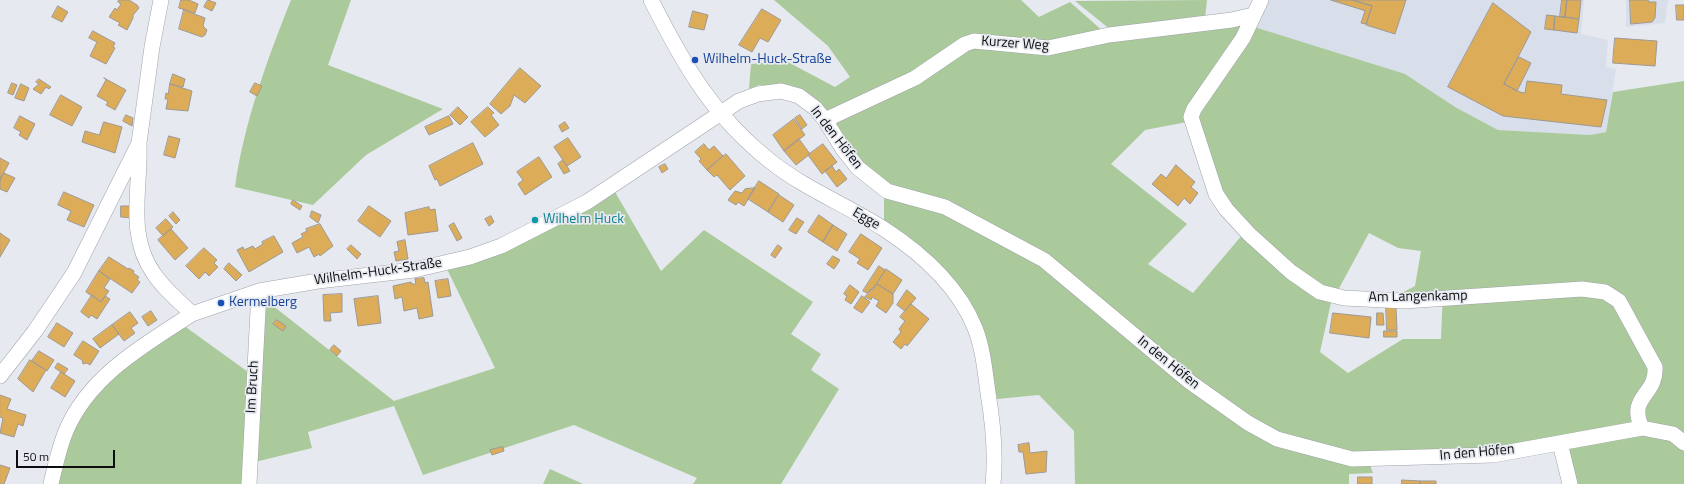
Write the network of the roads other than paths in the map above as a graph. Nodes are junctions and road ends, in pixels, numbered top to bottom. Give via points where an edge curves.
1 (161, 0) edge
2 (651, 0) edge
3 (1261, 0) edge
4 (1253, 16) junction
5 (720, 112) junction
6 (825, 120) junction
7 (140, 143) junction
8 (258, 291) junction
9 (192, 314) junction
10 (0, 376) edge
11 (1642, 428) junction
12 (1560, 442) junction
13 (1684, 443) edge
14 (51, 484) edge
15 (249, 484) edge
16 (993, 484) edge
17 (1570, 484) edge

1 - 7 street via 152,47
2 - 5 street, Egge via 685,66
3 - 4 street
4 - 6 street, Kurzer Weg via 1109,35 1048,48 974,41 915,78
4 - 11 street, Am Langenkamp via 1243,38 1191,117 1216,194 1249,234 1291,272 1320,292 1344,298 1404,301 1582,289 1605,292 1619,301 1655,367 1656,376 1638,407 1638,419
5 - 6 street, In den Höfen via 758,94 781,91 799,96 815,108
5 - 8 street, Wilhelm-Huck-Straße via 587,202 502,246 470,257 414,270
5 - 16 street, Egge via 747,141 778,167 812,189 872,221 903,242 929,264 955,294 975,328 983,359 993,428
6 - 12 street, In den Höfen via 858,168 887,191 945,208 1044,260 1190,382 1248,423 1277,439 1352,459 1493,455
7 - 9 street via 136,213 142,250 160,283
7 - 10 street via 74,273
8 - 9 street, Wilhelm-Huck-Straße
8 - 15 street, Im Bruch
9 - 14 street, Wilhelm-Huck-Straße via 114,367 92,391 74,416 67,431
11 - 12 street, In den Höfen
11 - 13 street, In den Höfen via 1673,434
12 - 17 street

